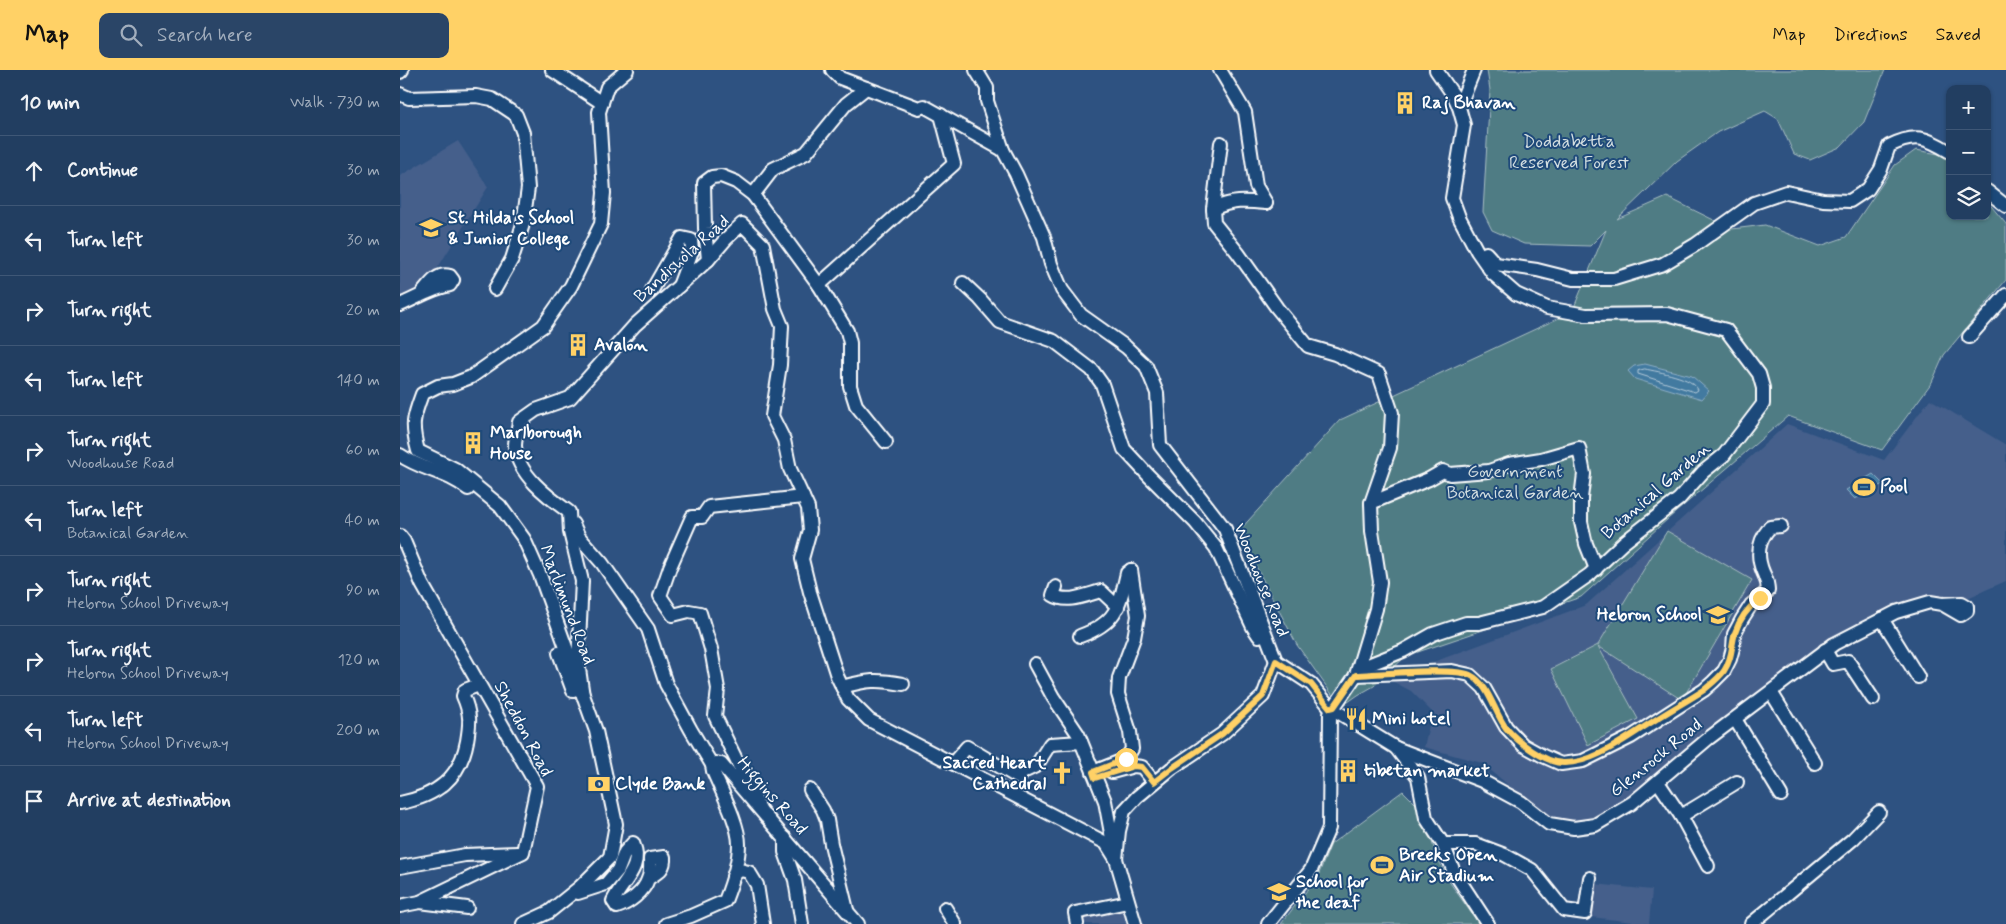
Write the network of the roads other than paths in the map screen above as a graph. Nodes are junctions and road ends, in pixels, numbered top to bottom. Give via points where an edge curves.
1 (552, 70) edge
2 (627, 70) edge
3 (832, 70) edge
4 (976, 70) edge
5 (1220, 70) edge
6 (1436, 70) edge
7 (1474, 70) edge
8 (866, 88) junction
9 (400, 94) edge
10 (602, 103) junction
11 (1459, 107) junction
12 (941, 115) junction
13 (1220, 143) dead end
14 (1946, 149) edge
15 (1004, 150) junction
16 (1991, 194) edge
17 (753, 195) junction
18 (2006, 206) edge
19 (1213, 209) junction
20 (1466, 231) junction
21 (708, 260) junction
22 (963, 283) dead end
23 (819, 285) junction
24 (679, 286) junction
25 (495, 289) dead end
26 (652, 290) dead end
27 (2006, 295) edge
28 (420, 296) dead end
29 (400, 305) edge
30 (1969, 337) dead end
31 (886, 442) dead end
32 (400, 455) edge
33 (803, 497) junction
34 (1370, 503) junction
35 (568, 512) junction
36 (1782, 526) dead end
37 (400, 536) edge
38 (1596, 569) junction
39 (1056, 587) dead end
40 (1942, 604) dead end
41 (1118, 607) junction
42 (1882, 620) junction
43 (1080, 636) dead end
44 (1825, 650) junction
45 (1276, 661) junction
46 (1035, 664) dead end
47 (1356, 675) junction
48 (1918, 677) dead end
49 (479, 684) junction
50 (902, 684) dead end
51 (842, 687) junction
52 (1771, 692) junction
53 (583, 696) junction
54 (1873, 699) dead end
55 (1332, 710) junction
56 (1735, 718) junction
57 (596, 740) junction
58 (1081, 742) junction
59 (1396, 748) junction
60 (953, 763) junction
61 (1815, 763) dead end
62 (712, 765) junction
63 (1094, 775) junction
64 (1154, 782) junction
65 (1658, 782) junction
66 (1737, 782) dead end
67 (810, 790) dead end
68 (1781, 795) dead end
69 (400, 803) edge
70 (760, 809) junction
71 (1879, 812) dead end
72 (1681, 816) junction
73 (785, 838) junction
74 (1443, 844) junction
75 (523, 852) junction
76 (1116, 859) junction
77 (400, 866) edge
78 (1708, 866) dead end
79 (733, 876) junction
80 (649, 878) dead end
81 (1590, 878) dead end
82 (420, 902) junction
83 (560, 902) junction
84 (1128, 902) junction
85 (400, 906) edge
86 (467, 908) dead end
87 (945, 908) dead end
88 (848, 912) junction
89 (523, 924) edge
90 (666, 924) edge
91 (763, 924) edge
92 (802, 924) edge
93 (858, 924) edge
94 (955, 924) edge
95 (1077, 924) edge
96 (1135, 924) edge
97 (1268, 924) edge
98 (1488, 924) edge
99 (1751, 924) edge

1 - 10 street
2 - 10 street, Marlimund Road via 607,87
3 - 8 street via 840,78
4 - 15 street, Woodhouse Road via 987,88 987,101
5 - 19 street via 1245,112 1256,186 1266,203 1227,202
6 - 11 street
7 - 11 street
8 - 12 street via 919,108 924,106
8 - 17 street via 846,104 806,153 773,169
9 - 25 street via 409,98 476,96 492,99 516,115 523,133 528,188 512,259
10 - 53 street, Marlimund Road via 599,112 604,193 601,224 571,286 543,326 471,377 422,394 414,417 413,434 418,451 463,475 500,506 524,539
11 - 20 street via 1464,125 1452,198
12 - 15 street
12 - 23 street via 954,164
13 - 19 street
14 - 20 street via 1930,139 1904,138 1889,146 1881,169 1868,189 1850,201 1824,200 1786,192 1754,204 1663,264 1614,279 1573,280 1496,264
15 - 45 street, Woodhouse Road via 1044,237 1062,290 1081,315 1126,347 1146,366 1158,393 1160,445 1225,529
16 - 18 street
17 - 21 street via 721,176 712,177 704,183
17 - 23 street
19 - 34 street via 1214,223 1308,346 1379,374 1392,413 1390,448
20 - 38 street, Botanical Garden via 1493,274 1516,294 1547,308 1586,315 1667,314 1726,330 1759,374 1763,404 1724,455 1703,472 1679,499
21 - 24 street, Bandishola Road
21 - 33 street, Bandishola Road via 742,224 763,245 775,309 782,326 772,416 784,440 790,468
22 - 45 street via 1000,322 1054,340 1092,370 1102,384 1124,449 1216,548 1253,627
23 - 31 street via 847,331 850,386 856,405
24 - 26 street via 692,251 691,240 682,238
24 - 35 street, Bandishola Road via 636,325 570,398 536,410 519,422 515,445 519,460 542,492
27 - 30 street
28 - 29 street
32 - 57 street via 458,480 494,510 519,545 534,575 565,674
33 - 51 street, Bandishola Road via 808,508 810,530 802,559
33 - 70 street via 710,507 702,517 692,517 660,596 674,614 700,613 718,689 715,716
34 - 38 street, Botanical Garden via 1443,471 1450,474 1489,471 1579,448 1584,474 1581,522
34 - 47 street, Botanical Garden via 1380,582 1376,609
35 - 53 street via 582,581 578,662
35 - 62 street via 579,537 602,563 648,629 666,684
36 - 47 street via 1770,527 1763,535 1758,556 1768,591 1751,605 1742,619 1734,634 1733,648 1724,671 1704,690 1631,737 1583,761 1562,764 1523,745 1506,727 1484,688 1470,675 1452,671
37 - 49 street, Sheddon Road via 422,584
38 - 47 street, Botanical Garden via 1543,606 1479,623 1466,623 1433,634 1403,651 1363,667
39 - 41 street via 1053,595 1059,599 1101,591
40 - 42 street, Glenrock Road via 1922,604
41 - 43 street via 1101,627
41 - 63 street via 1127,573 1131,570 1138,616 1134,638 1119,678 1118,694 1132,749 1126,759
42 - 44 street, Glenrock Road
42 - 48 street
44 - 52 street, Glenrock Road
44 - 54 street via 1833,664 1848,661
45 - 55 street, Woodhouse Road via 1311,684
45 - 64 street via 1263,696 1222,734
46 - 58 street
47 - 55 street, Botanical Garden
49 - 69 street via 465,690 463,696 470,723 460,767 453,777 428,795
49 - 75 street, Sheddon Road via 537,786
50 - 51 street via 867,680
51 - 60 street, Bandishola Road via 848,700 869,720
52 - 56 street, Glenrock Road
52 - 61 street
53 - 57 street, Marlimund Road via 596,730
55 - 59 street, Woodhouse Road
55 - 97 street via 1329,828 1311,870
56 - 65 street, Glenrock Road
56 - 68 street
57 - 83 street, Marlimund Road via 616,824 610,857
58 - 60 street via 1050,744 1036,766 1022,772 1019,778 967,747
58 - 63 street
59 - 65 street, Glenrock Road via 1482,781 1521,802 1549,824 1574,828 1595,825 1632,803
59 - 74 street via 1418,776 1426,818
60 - 76 street, Bandishola Road via 1106,843
62 - 70 street, Higgins Road via 721,764
62 - 79 street, Higgins Road via 739,843
63 - 64 street via 1134,766 1142,767
63 - 76 street via 1105,801
64 - 76 street via 1124,812
65 - 72 street
66 - 72 street
67 - 88 street via 827,820
70 - 73 street, Higgins Road
71 - 99 street via 1853,839
72 - 78 street
73 - 88 street, Higgins Road
73 - 92 street via 785,852 795,880
74 - 81 street via 1476,844 1505,854 1532,870 1564,910 1585,913
74 - 98 street via 1454,872
75 - 77 street via 465,855
75 - 82 street
76 - 84 street, Bandishola Road
79 - 90 street, Higgins Road via 725,900
79 - 91 street via 740,870 749,872 757,885
80 - 83 street via 628,903 617,908 613,901 629,879 636,862 638,852 633,843 606,884
82 - 85 street
82 - 86 street
83 - 89 street, Marlimund Road via 549,912
84 - 95 street via 1075,912
84 - 96 street, Bandishola Road
87 - 94 street
88 - 93 street, Higgins Road

